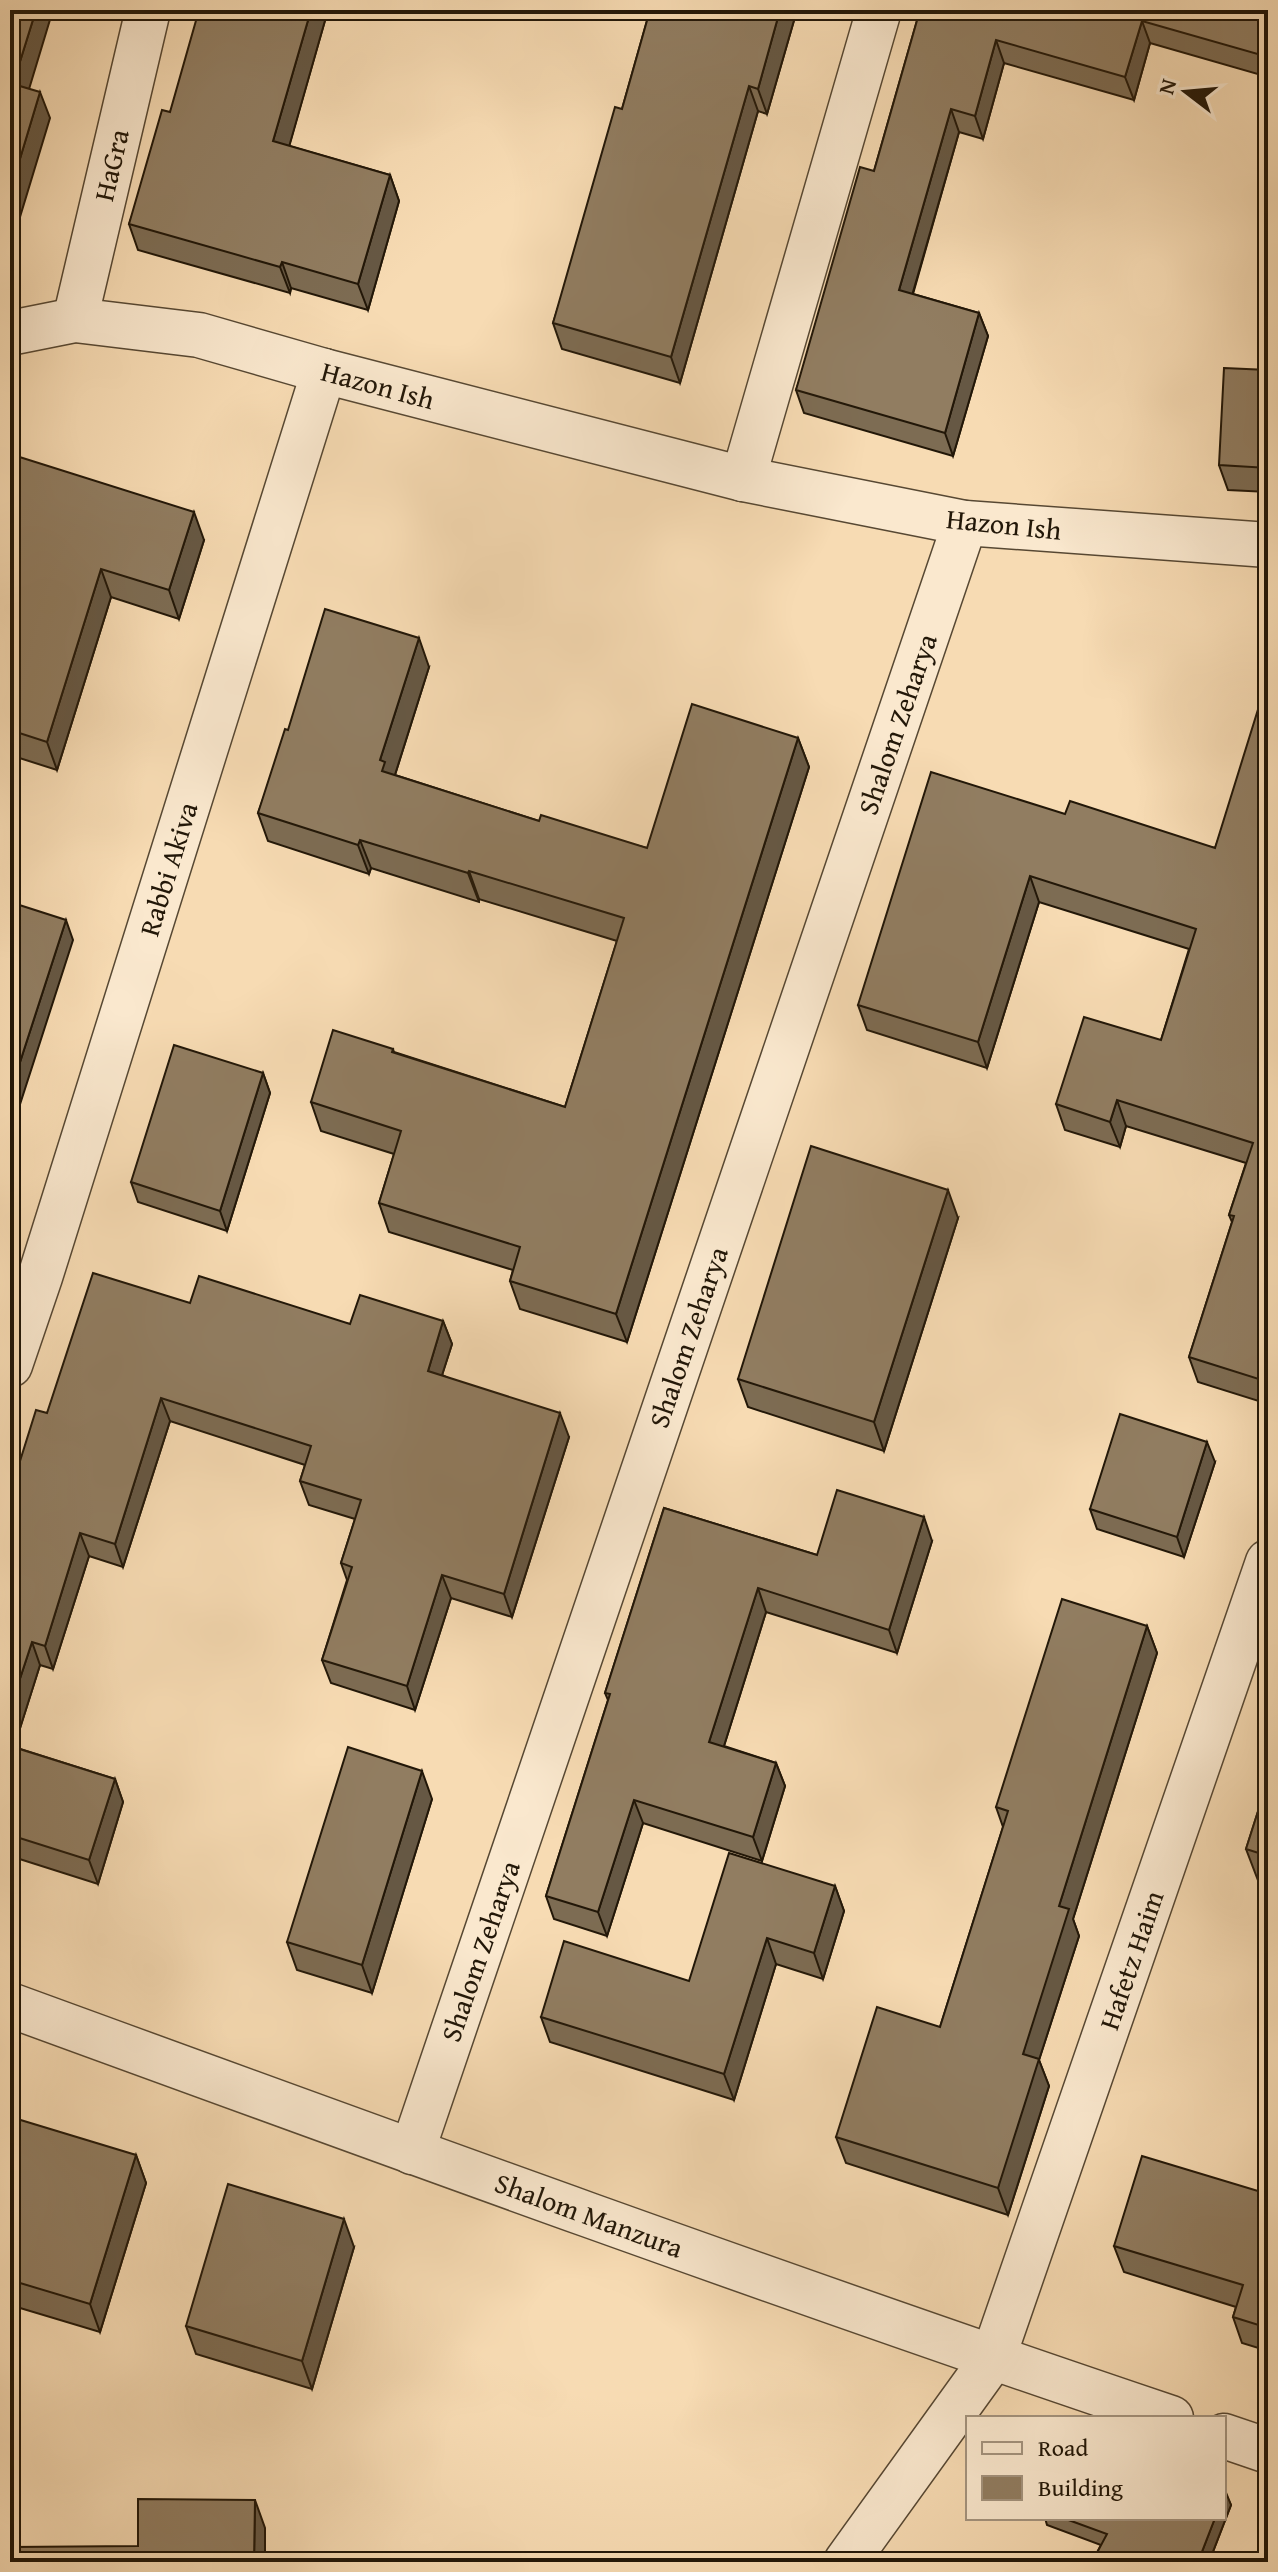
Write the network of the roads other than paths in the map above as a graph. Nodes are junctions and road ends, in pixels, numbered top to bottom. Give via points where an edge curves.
1 (148, 10) edge
2 (879, 10) edge
3 (75, 320) junction
4 (10, 333) edge
5 (324, 371) junction
6 (743, 479) junction
7 (965, 523) junction
8 (1268, 545) edge
9 (25, 1270) edge
10 (10, 1365) edge
11 (1268, 1562) edge
12 (10, 2005) edge
13 (412, 2152) junction
14 (993, 2358) junction
15 (1165, 2416) edge
16 (1226, 2437) edge
17 (1268, 2451) edge
18 (846, 2562) edge

1 - 3 street, HaGra
2 - 6 street
3 - 4 street, Hazon Ish
3 - 5 street, Hazon Ish via 199,335
5 - 6 street, Hazon Ish
5 - 9 street, Rabbi Akiva
6 - 7 street, Hazon Ish
7 - 8 street, Hazon Ish
7 - 13 street, Shalom Zeharya
9 - 10 street, Rabbi Akiva
11 - 14 street, Hafetz Haim
12 - 13 street, Shalom Manzura
13 - 14 street, Shalom Manzura
14 - 15 street, Shalom Manzura
14 - 18 street, Hafetz Haim
16 - 17 street

